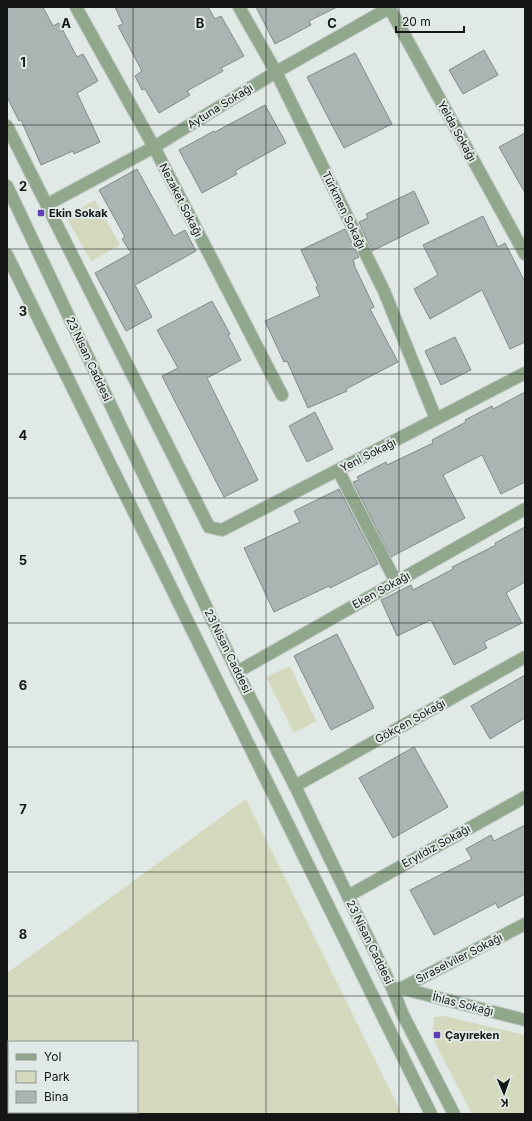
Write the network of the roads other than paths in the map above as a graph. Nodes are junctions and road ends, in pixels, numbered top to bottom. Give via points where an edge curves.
1 (76, 7) edge
2 (239, 7) edge
3 (390, 7) edge
4 (276, 72) junction
5 (7, 126) edge
6 (154, 147) junction
7 (7, 186) edge
8 (48, 204) junction
9 (525, 254) edge
10 (7, 255) edge
11 (525, 373) edge
12 (282, 395) dead end
13 (436, 419) junction
14 (338, 470) junction
15 (525, 509) edge
16 (396, 582) junction
17 (525, 657) edge
18 (237, 672) junction
19 (295, 786) junction
20 (525, 797) edge
21 (348, 896) junction
22 (525, 924) edge
23 (397, 990) junction
24 (525, 1020) edge
25 (431, 1114) edge
26 (454, 1114) edge

1 - 6 street, Nezaket Sokağı
2 - 4 street, Türkmen Sokağı
3 - 4 street, Aytuna Sokağı
3 - 9 street, Yelda Sokağı
4 - 6 street, Aytuna Sokağı
4 - 13 street, Türkmen Sokağı via 384,291
5 - 8 street
6 - 8 street, Aytuna Sokağı
6 - 12 street, Nezaket Sokağı
7 - 18 street, 23 Nisan Caddesi
8 - 14 street, Yeni Sokağı via 209,527 222,530
10 - 25 street, 23 Nisan Caddesi
11 - 13 street, Yeni Sokağı
13 - 14 street, Yeni Sokağı
14 - 16 street
15 - 16 street, Eken Sokağı
16 - 18 street, Eken Sokağı
17 - 19 street, Gökçen Sokağı
18 - 19 street, 23 Nisan Caddesi
19 - 21 street, 23 Nisan Caddesi
20 - 21 street, Eryıldız Sokağı
21 - 23 street, 23 Nisan Caddesi
22 - 23 street, Sıraselviler Sokağı
23 - 24 street, İhlas Sokağı
23 - 26 street, 23 Nisan Caddesi via 402,1013

